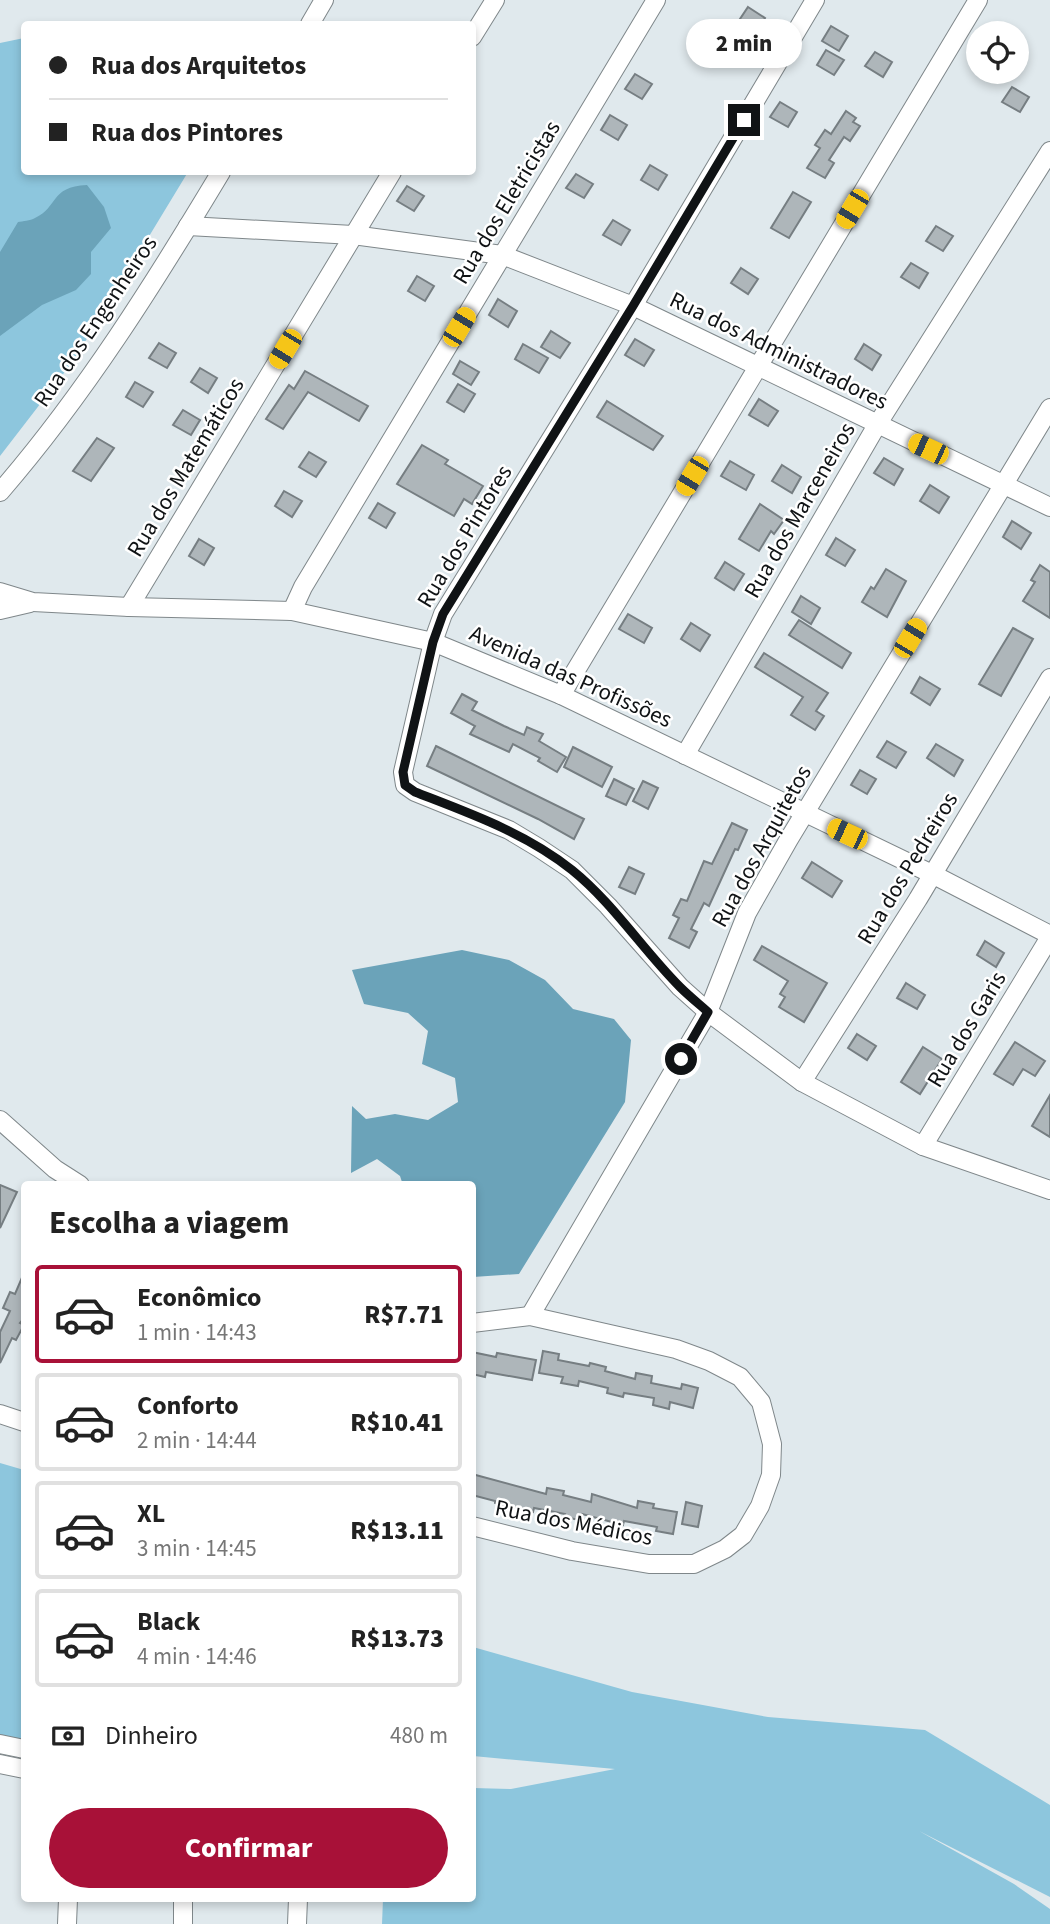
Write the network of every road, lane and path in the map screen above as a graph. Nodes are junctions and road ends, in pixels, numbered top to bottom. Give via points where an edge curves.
1 (324, 0) edge
2 (495, 0) edge
3 (656, 0) edge
4 (815, 0) edge
5 (978, 0) edge
6 (312, 21) edge
7 (476, 31) edge
8 (1050, 151) edge
9 (219, 175) edge
10 (390, 175) edge
11 (188, 226) junction
12 (353, 235) junction
13 (502, 255) junction
14 (633, 306) junction
15 (757, 368) junction
16 (1050, 408) edge
17 (877, 425) junction
18 (1003, 484) junction
19 (0, 492) edge
20 (1050, 507) edge
21 (0, 592) edge
22 (33, 602) junction
23 (129, 607) junction
24 (0, 610) edge
25 (292, 611) junction
26 (433, 642) junction
27 (1050, 678) edge
28 (561, 695) junction
29 (685, 755) junction
30 (804, 814) junction
31 (933, 874) junction
32 (1050, 936) edge
33 (708, 1012) junction
34 (802, 1082) junction
35 (0, 1120) edge
36 (923, 1146) junction
37 (74, 1181) edge
38 (1050, 1190) edge
39 (530, 1316) junction
40 (476, 1323) edge
41 (0, 1414) edge
42 (21, 1417) edge
43 (476, 1527) edge
44 (0, 1744) edge
45 (21, 1748) edge
46 (0, 1764) edge
47 (21, 1768) edge
48 (68, 1902) edge
49 (183, 1902) edge
50 (298, 1902) edge
51 (67, 1924) edge
52 (183, 1924) edge
53 (297, 1924) edge

1 - 6 street
2 - 7 street
3 - 13 street, Rua dos Eletricistas
4 - 14 street, Rua dos Pintores
5 - 15 street
8 - 17 street, Rua dos Marceneiros
9 - 11 street, Rua dos Engenheiros
10 - 12 street, Rua dos Matemáticos
11 - 12 street, Rua dos Administradores
11 - 19 street, Rua dos Engenheiros via 43,442
12 - 13 street, Rua dos Administradores
12 - 23 street, Rua dos Matemáticos
13 - 14 street, Rua dos Administradores
13 - 25 street, Rua dos Eletricistas
14 - 15 street, Rua dos Administradores
14 - 26 street, Rua dos Pintores via 443,614
15 - 17 street, Rua dos Administradores
15 - 28 street
16 - 18 street, Rua dos Arquitetos
17 - 18 street, Rua dos Administradores
17 - 29 street, Rua dos Marceneiros
18 - 20 street, Rua dos Administradores
18 - 30 street, Rua dos Arquitetos
21 - 22 street
22 - 23 street, Avenida das Profissões
22 - 24 street
23 - 25 street, Avenida das Profissões
25 - 26 street, Avenida das Profissões
26 - 28 street, Avenida das Profissões
26 - 33 street, Rua dos Pintores via 403,772 405,785 509,830 572,870
27 - 31 street, Rua dos Pedreiros
28 - 29 street, Avenida das Profissões
29 - 30 street, Avenida das Profissões
30 - 31 street, Avenida das Profissões
30 - 33 street, Rua dos Arquitetos via 747,913
31 - 32 street, Avenida das Profissões
31 - 34 street, Rua dos Pedreiros
32 - 36 street, Rua dos Garis
33 - 34 street
33 - 39 street, Rua dos Arquitetos
34 - 36 street
35 - 37 street
36 - 38 street
39 - 40 street
39 - 43 street, Rua dos Médicos via 676,1349 740,1377 761,1402 772,1444 771,1475 743,1535 694,1564 649,1564
41 - 42 street
44 - 45 street
46 - 47 street
48 - 51 street
49 - 52 street
50 - 53 street

